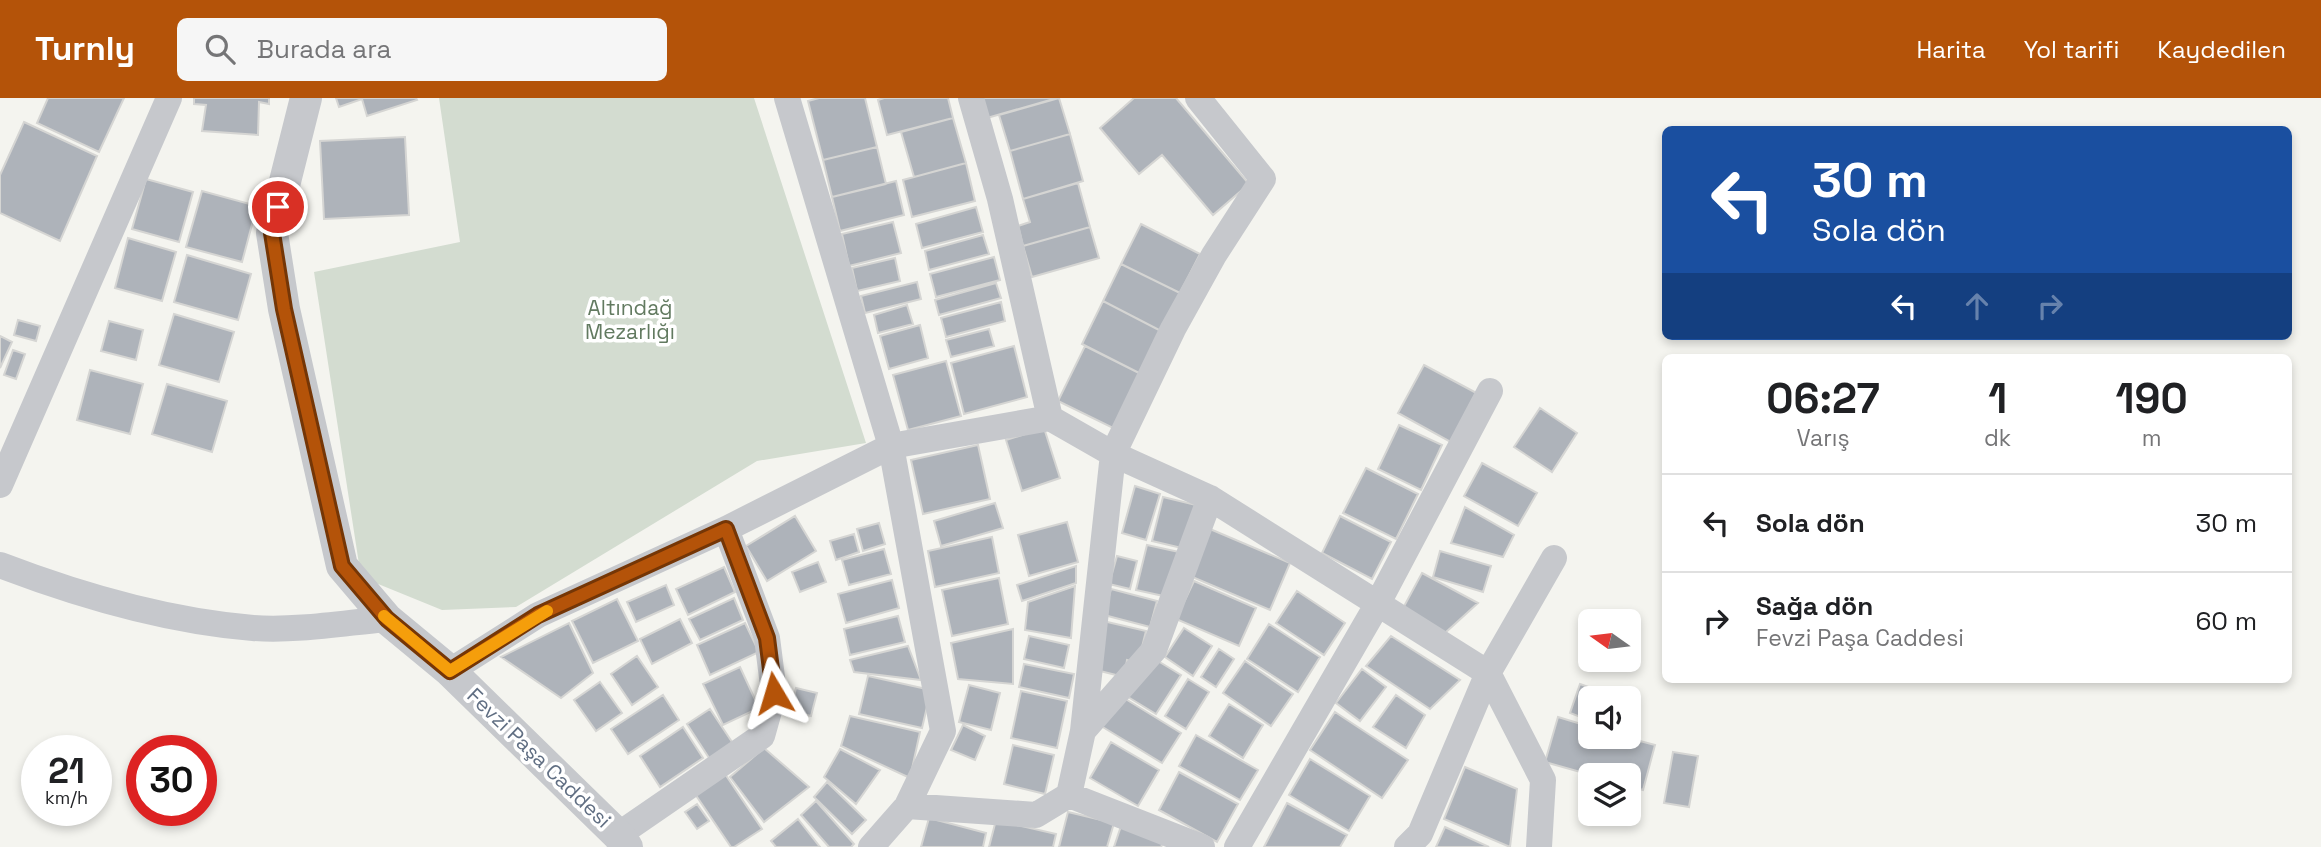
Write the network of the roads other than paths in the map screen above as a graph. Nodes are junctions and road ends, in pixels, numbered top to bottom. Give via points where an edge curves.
1 (169, 98) edge
2 (306, 98) edge
3 (787, 98) edge
4 (971, 98) edge
5 (1198, 98) edge
6 (1490, 391) dead end
7 (1050, 418) junction
8 (891, 446) junction
9 (1114, 454) junction
10 (0, 485) edge
11 (1210, 498) junction
12 (726, 529) junction
13 (1554, 558) dead end
14 (0, 565) edge
15 (1377, 605) junction
16 (387, 619) junction
17 (450, 671) junction
18 (1488, 673) junction
19 (1083, 731) junction
20 (1069, 795) junction
21 (907, 806) junction
22 (623, 841) edge
23 (871, 847) edge
24 (1202, 847) edge
25 (1237, 847) edge
26 (1407, 847) edge
27 (1539, 847) edge

1 - 10 street
2 - 16 street, Fevzi Paşa Caddesi via 272,233 284,309 342,566
3 - 8 street
4 - 7 street via 1000,199
5 - 9 street via 1263,179 1173,329
6 - 15 street
7 - 8 street
7 - 9 street
8 - 12 street
8 - 21 street via 943,732
9 - 11 street
9 - 19 street
11 - 15 street
11 - 19 street via 1154,650
12 - 17 street via 538,615
12 - 22 street via 767,638 774,693 762,736
13 - 18 street
14 - 16 street via 169,617 256,628
15 - 18 street
15 - 25 street
16 - 17 street, Fevzi Paşa Caddesi
17 - 22 street, Fevzi Paşa Caddesi
18 - 26 street via 1420,834
18 - 27 street via 1543,780
19 - 20 street
20 - 21 street via 1036,815
20 - 24 street
21 - 23 street

